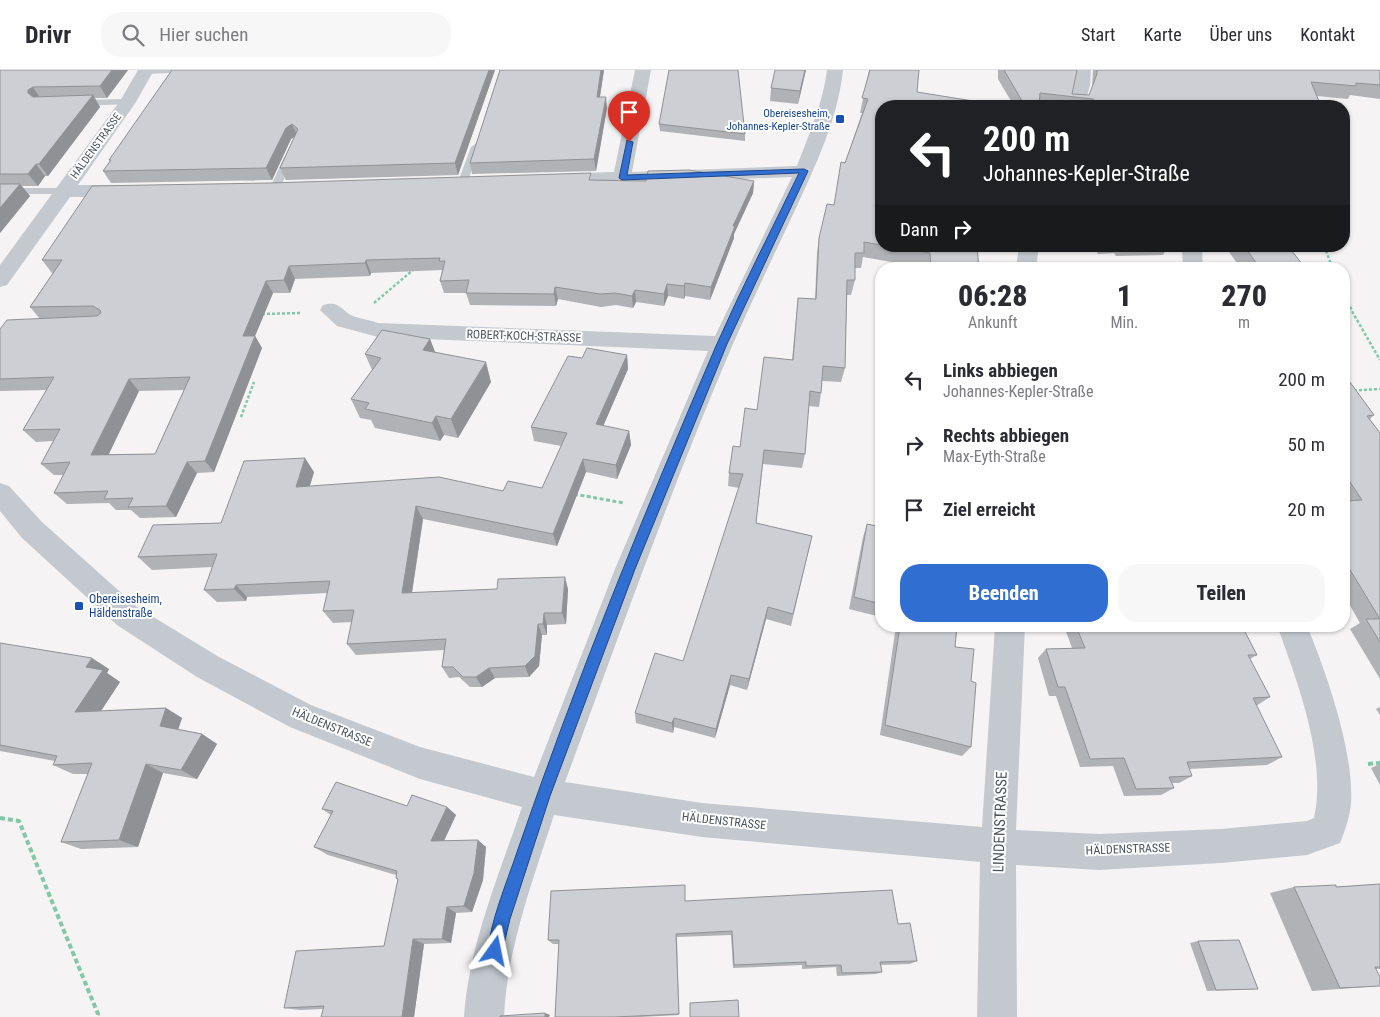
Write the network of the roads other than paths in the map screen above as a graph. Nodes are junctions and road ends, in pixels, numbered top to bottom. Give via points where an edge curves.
1 (197, 70) edge
2 (643, 70) edge
3 (835, 70) edge
4 (1083, 70) edge
5 (146, 71) edge
6 (1078, 100) edge
7 (128, 102) junction
8 (70, 103) edge
9 (479, 136) edge
10 (293, 148) edge
11 (804, 171) junction
12 (622, 178) junction
13 (533, 180) edge
14 (463, 182) junction
15 (483, 182) edge
16 (443, 183) edge
17 (295, 187) edge
18 (256, 188) edge
19 (275, 188) junction
20 (138, 190) edge
21 (0, 191) edge
22 (64, 191) junction
23 (0, 280) edge
24 (331, 310) road end
25 (722, 344) junction
26 (0, 493) edge
27 (1010, 632) edge
28 (1294, 632) edge
29 (543, 796) junction
30 (998, 846) junction
31 (484, 1017) edge
32 (997, 1017) edge

1 - 5 lane
2 - 12 street
3 - 11 street via 824,117
4 - 6 street
5 - 7 street, HÄLDENSTRASSE
7 - 8 lane, HÄLDENSTRASSE
7 - 22 street, HÄLDENSTRASSE
9 - 14 lane
10 - 19 lane
11 - 12 street
11 - 25 street
12 - 13 street
14 - 15 street
14 - 16 street
17 - 19 street
18 - 19 street
20 - 22 street
21 - 22 lane, HÄLDENSTRASSE
22 - 23 street, HÄLDENSTRASSE
24 - 25 street, ROBERT-KOCH-STRASSE via 345,322 378,330
25 - 29 street via 629,569
26 - 29 street, HÄLDENSTRASSE via 32,530 127,616 208,667 301,716 420,763
27 - 30 street, LINDENSTRASSE
28 - 30 street, HÄLDENSTRASSE via 1310,674 1331,753 1334,803 1328,830 1307,838 1098,852
29 - 30 street, HÄLDENSTRASSE via 702,820
29 - 31 street via 502,919
30 - 32 street, LINDENSTRASSE

